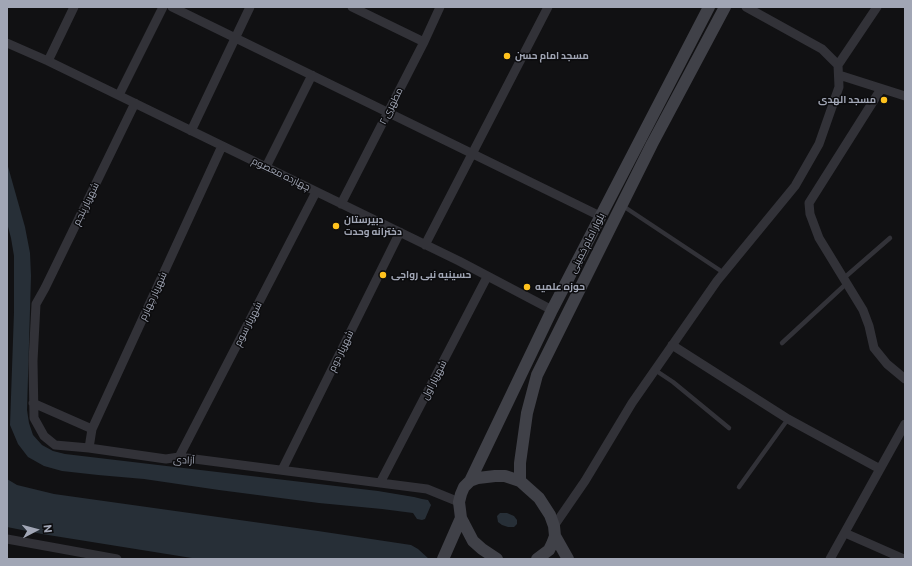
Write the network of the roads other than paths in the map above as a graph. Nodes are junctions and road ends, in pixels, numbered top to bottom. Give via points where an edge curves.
1 (74, 7) edge
2 (163, 7) edge
3 (172, 7) edge
4 (250, 7) edge
5 (352, 7) edge
6 (440, 7) edge
7 (548, 7) edge
8 (709, 7) edge
9 (725, 7) edge
10 (746, 7) edge
11 (876, 7) edge
12 (236, 38) junction
13 (424, 42) junction
14 (7, 43) edge
15 (48, 61) junction
16 (838, 64) junction
17 (312, 75) junction
18 (838, 75) junction
19 (881, 89) junction
20 (119, 96) junction
21 (905, 96) edge
22 (135, 103) junction
23 (388, 113) junction
24 (191, 130) junction
25 (222, 146) junction
26 (472, 154) junction
27 (266, 167) junction
28 (316, 192) junction
29 (342, 204) junction
30 (621, 205) junction
31 (600, 216) junction
32 (400, 232) junction
33 (890, 238) dead end
34 (425, 245) junction
35 (724, 273) junction
36 (487, 277) junction
37 (845, 280) junction
38 (36, 304) joint
39 (552, 310) junction
40 (782, 343) dead end
41 (672, 345) junction
42 (655, 370) junction
43 (905, 379) edge
44 (33, 403) junction
45 (788, 419) junction
46 (905, 424) edge
47 (729, 428) dead end
48 (92, 429) junction
49 (89, 448) junction
50 (179, 457) junction
51 (880, 469) junction
52 (282, 470) junction
53 (470, 481) junction
54 (520, 481) junction
55 (380, 483) junction
56 (739, 487) dead end
57 (459, 502) junction
58 (461, 518) junction
59 (554, 531) junction
60 (845, 533) junction
61 (7, 539) edge
62 (112, 559) edge
63 (443, 559) edge
64 (496, 559) edge
65 (537, 559) edge
66 (568, 559) edge
67 (830, 559) edge
68 (904, 559) edge

1 - 15 street
2 - 20 street
3 - 12 street
4 - 12 street
5 - 13 street
6 - 13 street, مطهری ۲
7 - 26 street
8 - 31 main road, بلوار امام خمینی
9 - 30 main road, بلوار امام خمینی
10 - 16 street via 822,49
11 - 16 street
12 - 17 street
12 - 24 street
13 - 23 street, مطهری ۲
14 - 15 street, چهارده معصوم
15 - 20 street, چهارده معصوم
16 - 18 street
17 - 23 street
17 - 27 street
18 - 19 street
18 - 35 street via 839,88 819,144 795,186
19 - 21 street
19 - 37 street via 809,203 810,214 819,238
20 - 22 street, چهارده معصوم
22 - 24 street, چهارده معصوم
22 - 38 street, شهریار پنجم
23 - 26 street
23 - 29 street, مطهری ۲
24 - 25 street, چهارده معصوم
25 - 27 street, چهارده معصوم
25 - 48 street, شهریار چهارم
26 - 31 street
26 - 34 street
27 - 28 street, چهارده معصوم
28 - 29 street, چهارده معصوم
28 - 50 street, شهریار سوم
29 - 32 street, چهارده معصوم
30 - 35 lane
30 - 54 main road, بلوار امام خمینی via 537,375 527,413
31 - 39 main road, بلوار امام خمینی
32 - 34 street, چهارده معصوم
32 - 52 street, شهریار دوم
33 - 37 lane
34 - 36 street, چهارده معصوم
35 - 41 street
36 - 39 street, چهارده معصوم
36 - 55 street, شهریار اول
37 - 40 lane
37 - 43 street via 863,310 874,348 887,364
38 - 44 street, آزادی
39 - 53 main road, بلوار امام خمینی
41 - 42 street
41 - 45 street
42 - 47 lane
42 - 59 street
44 - 48 street
44 - 49 street, آزادی via 34,418 44,436 55,445
45 - 51 street
45 - 56 lane
46 - 51 street
48 - 49 street, شهریار چهارم
49 - 50 street, آزادی via 166,459
50 - 52 street, آزادی
51 - 60 street
52 - 55 street, آزادی
53 - 54 main road via 505,476
53 - 57 main road, بلوار امام خمینی via 464,487
54 - 59 main road via 539,498 550,515
55 - 57 street, آزادی via 427,489
57 - 58 main road
58 - 63 main road
58 - 64 main road via 473,541
59 - 65 main road via 549,550
59 - 66 main road
60 - 67 street
60 - 68 street
61 - 62 street

